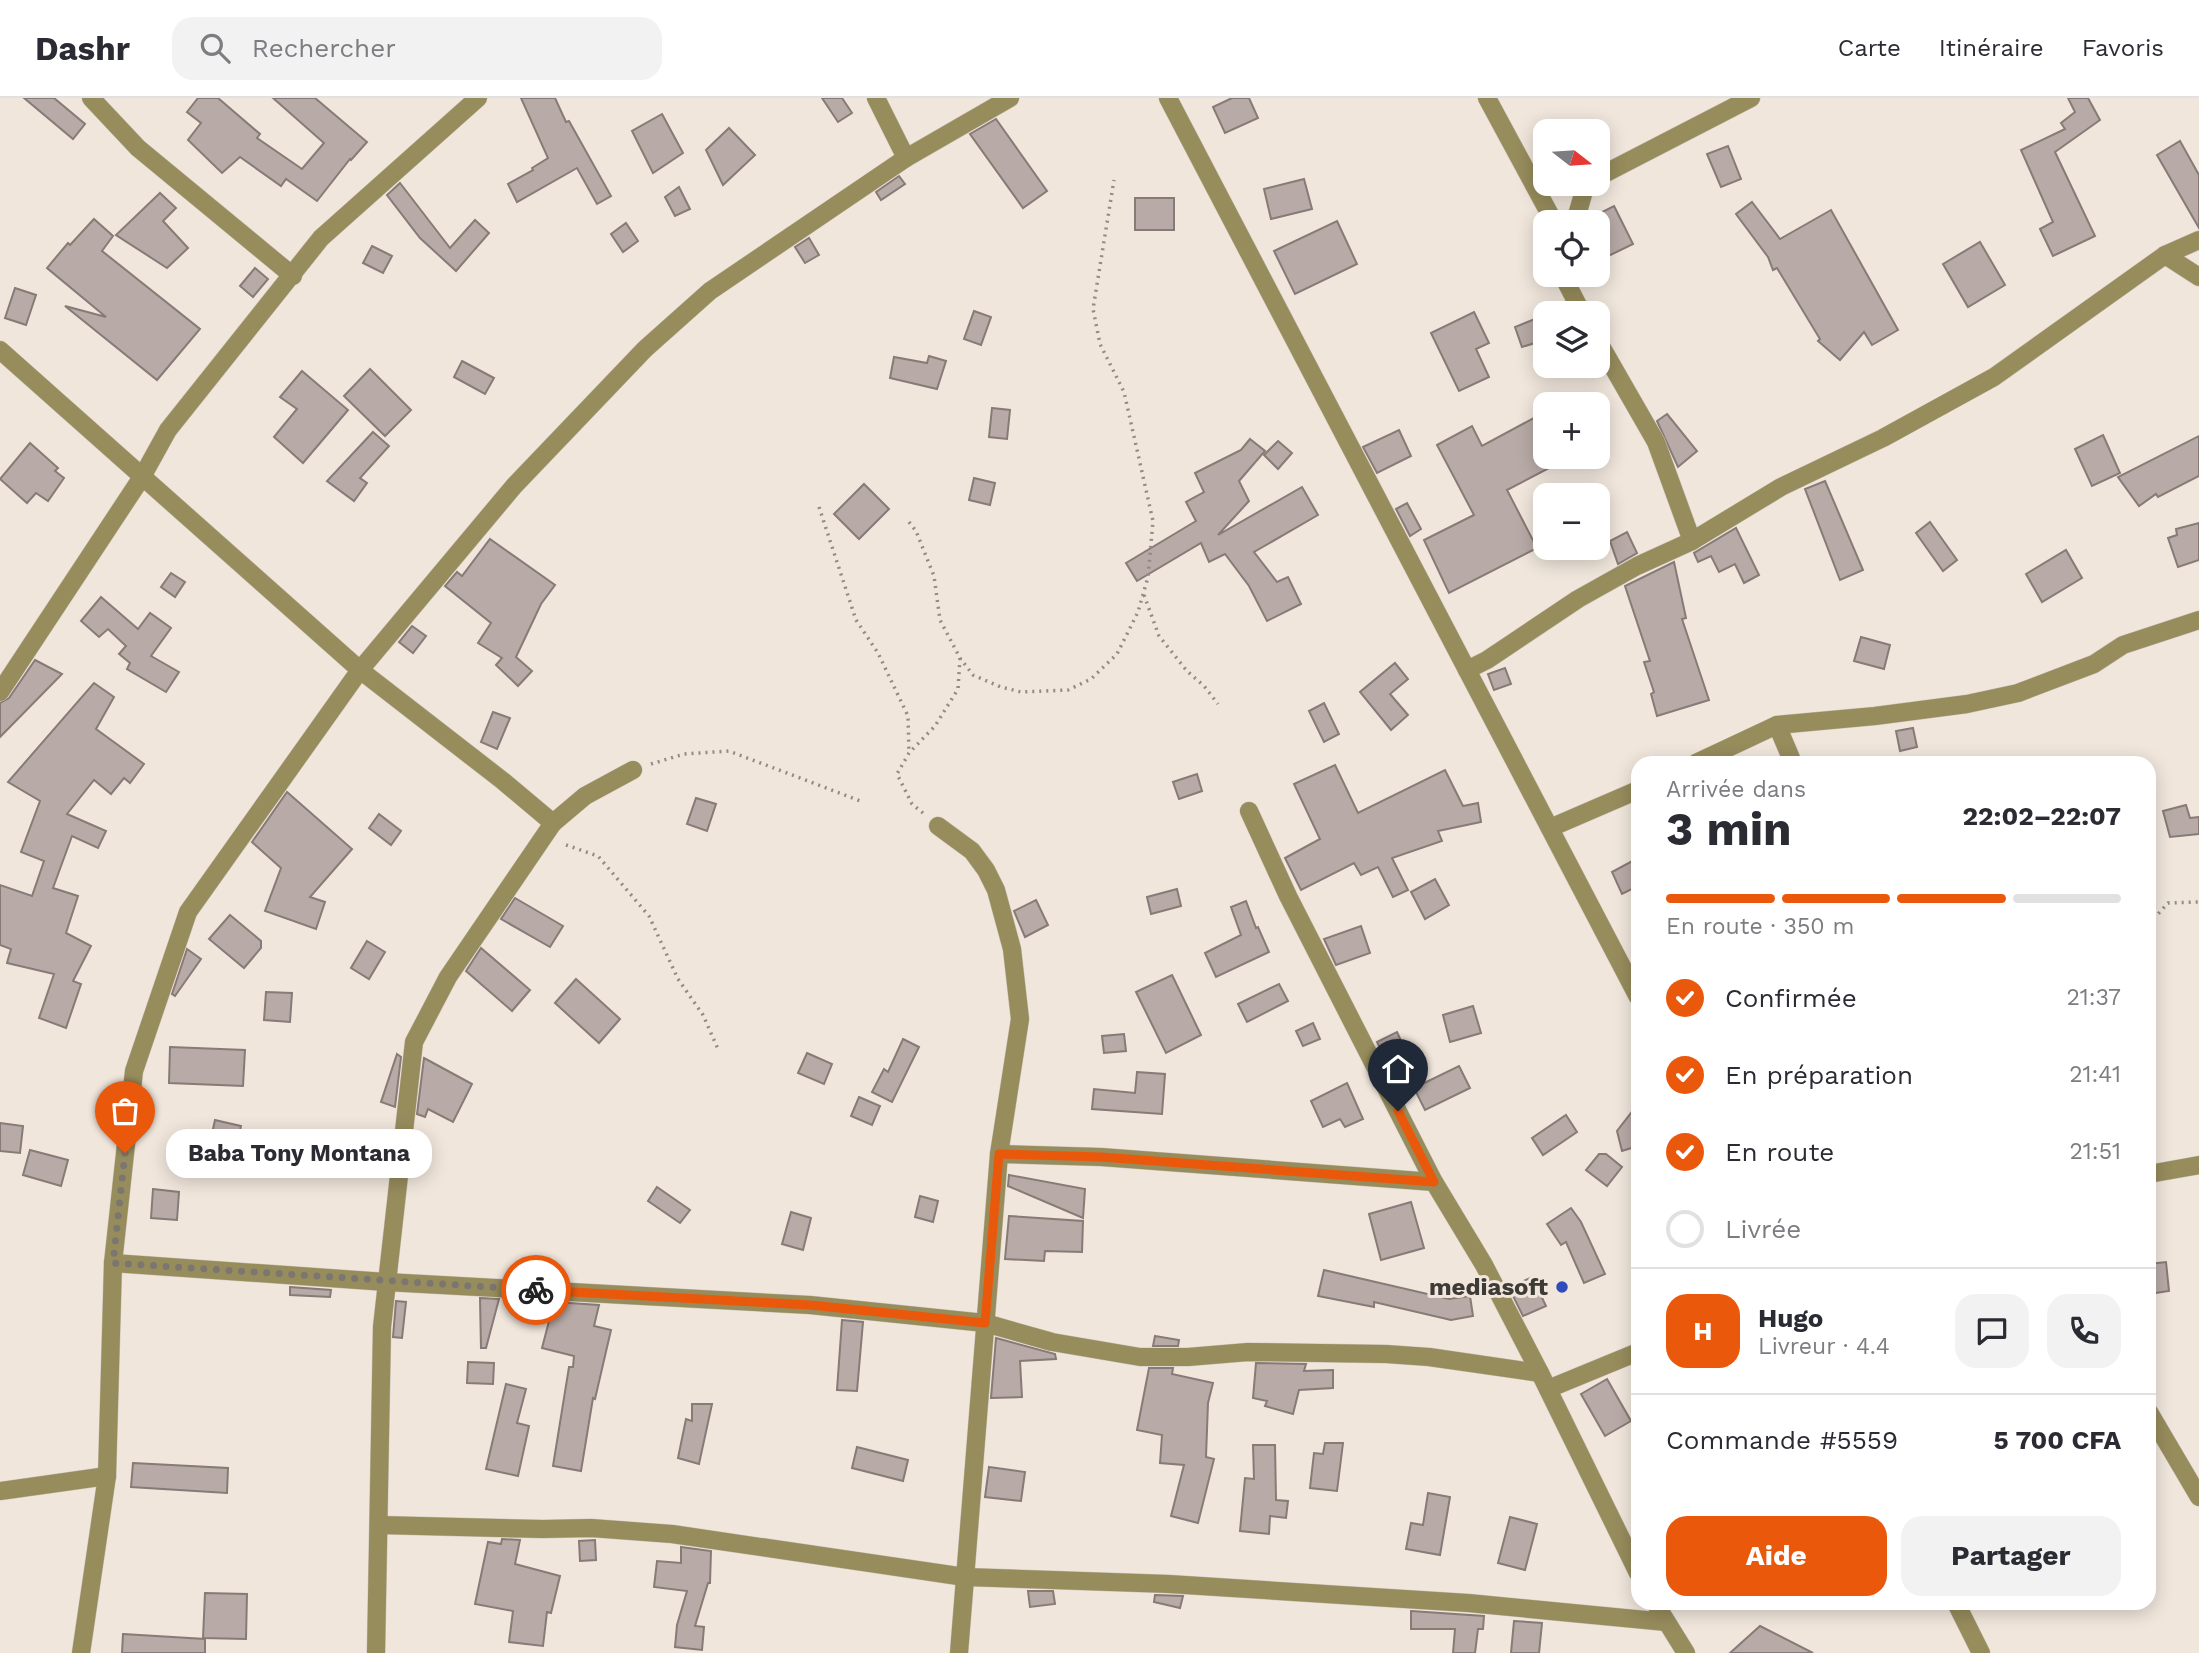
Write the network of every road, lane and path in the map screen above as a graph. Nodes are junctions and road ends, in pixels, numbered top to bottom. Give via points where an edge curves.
1 (92, 98) edge
2 (478, 98) edge
3 (876, 98) edge
4 (1010, 98) edge
5 (1169, 98) edge
6 (1487, 98) edge
7 (1751, 98) edge
8 (906, 158) junction
9 (1610, 171) edge
10 (1114, 180) dead end
11 (1548, 210) edge
12 (2199, 240) edge
13 (2165, 255) junction
14 (293, 276) junction
15 (2199, 277) edge
16 (0, 350) edge
17 (1610, 362) edge
18 (142, 477) junction
19 (819, 507) dead end
20 (909, 522) dead end
21 (1692, 541) junction
22 (1143, 593) junction
23 (2199, 620) edge
24 (960, 658) junction
25 (360, 670) junction
26 (1467, 670) junction
27 (0, 692) edge
28 (1218, 704) dead end
29 (1777, 725) junction
30 (909, 753) junction
31 (1711, 756) edge
32 (1790, 756) edge
33 (633, 770) joint
34 (1631, 793) edge
35 (863, 802) dead end
36 (1249, 811) dead end
37 (553, 823) junction
38 (938, 826) joint
39 (1550, 828) junction
40 (566, 845) dead end
41 (2199, 902) edge
42 (2156, 916) edge
43 (1631, 984) edge
44 (718, 1049) dead end
45 (999, 1154) junction
46 (2199, 1165) edge
47 (2156, 1173) edge
48 (1434, 1182) junction
49 (113, 1263) junction
50 (386, 1282) junction
51 (985, 1323) junction
52 (1631, 1355) edge
53 (1540, 1373) junction
54 (1549, 1389) junction
55 (2156, 1424) edge
56 (107, 1476) junction
57 (0, 1491) edge
58 (2199, 1497) edge
59 (379, 1525) junction
60 (1631, 1559) edge
61 (965, 1577) junction
62 (1659, 1610) edge
63 (1960, 1610) edge
64 (1666, 1622) junction
65 (81, 1653) edge
66 (376, 1653) edge
67 (959, 1653) edge
68 (1686, 1653) edge
69 (1981, 1653) edge

1 - 14 street via 138,148
2 - 14 street via 321,238
3 - 8 street
4 - 8 street
5 - 26 street
6 - 11 street
7 - 9 street
8 - 25 street via 710,291 645,349 514,486
10 - 22 path via 1093,309 1100,345 1124,391 1153,521
12 - 13 street
13 - 15 street
13 - 21 street via 1994,377 1883,438 1780,487
14 - 18 street via 168,430
16 - 18 street
17 - 21 street via 1656,442
18 - 25 street
18 - 27 street
19 - 30 path via 856,620 878,653 908,716
20 - 24 path via 934,576 940,620
21 - 26 street via 1578,599
22 - 24 path via 1117,654 1091,680 1068,690 1021,692 1001,687 973,675
22 - 28 path via 1159,636
23 - 29 street via 2123,645 2094,664 2018,693 1901,713
24 - 30 path via 958,689 935,726
25 - 37 street
25 - 49 street via 188,912 134,1071
26 - 39 street
29 - 31 street
29 - 32 street
30 - 38 path via 897,774 912,804
33 - 35 path via 684,754 729,751
33 - 37 street via 586,796
34 - 39 street
36 - 48 street
37 - 50 street via 448,977 414,1042
38 - 45 street via 972,851 986,870 1012,949 1020,1019
39 - 43 street
40 - 44 path via 598,856 649,916
41 - 42 path via 2168,903
45 - 48 street via 1101,1157
45 - 51 street
46 - 47 street
48 - 53 street
49 - 50 street
49 - 56 street
50 - 51 street via 810,1305
50 - 59 street
51 - 53 street via 1052,1342 1140,1357 1248,1352 1386,1354
51 - 61 street
52 - 54 street
53 - 54 street
54 - 60 street
55 - 58 street
56 - 57 street
56 - 65 street
59 - 61 street via 664,1533
59 - 66 street
61 - 64 street via 1169,1584 1468,1603
61 - 67 street
62 - 64 street
63 - 69 street
64 - 68 street

